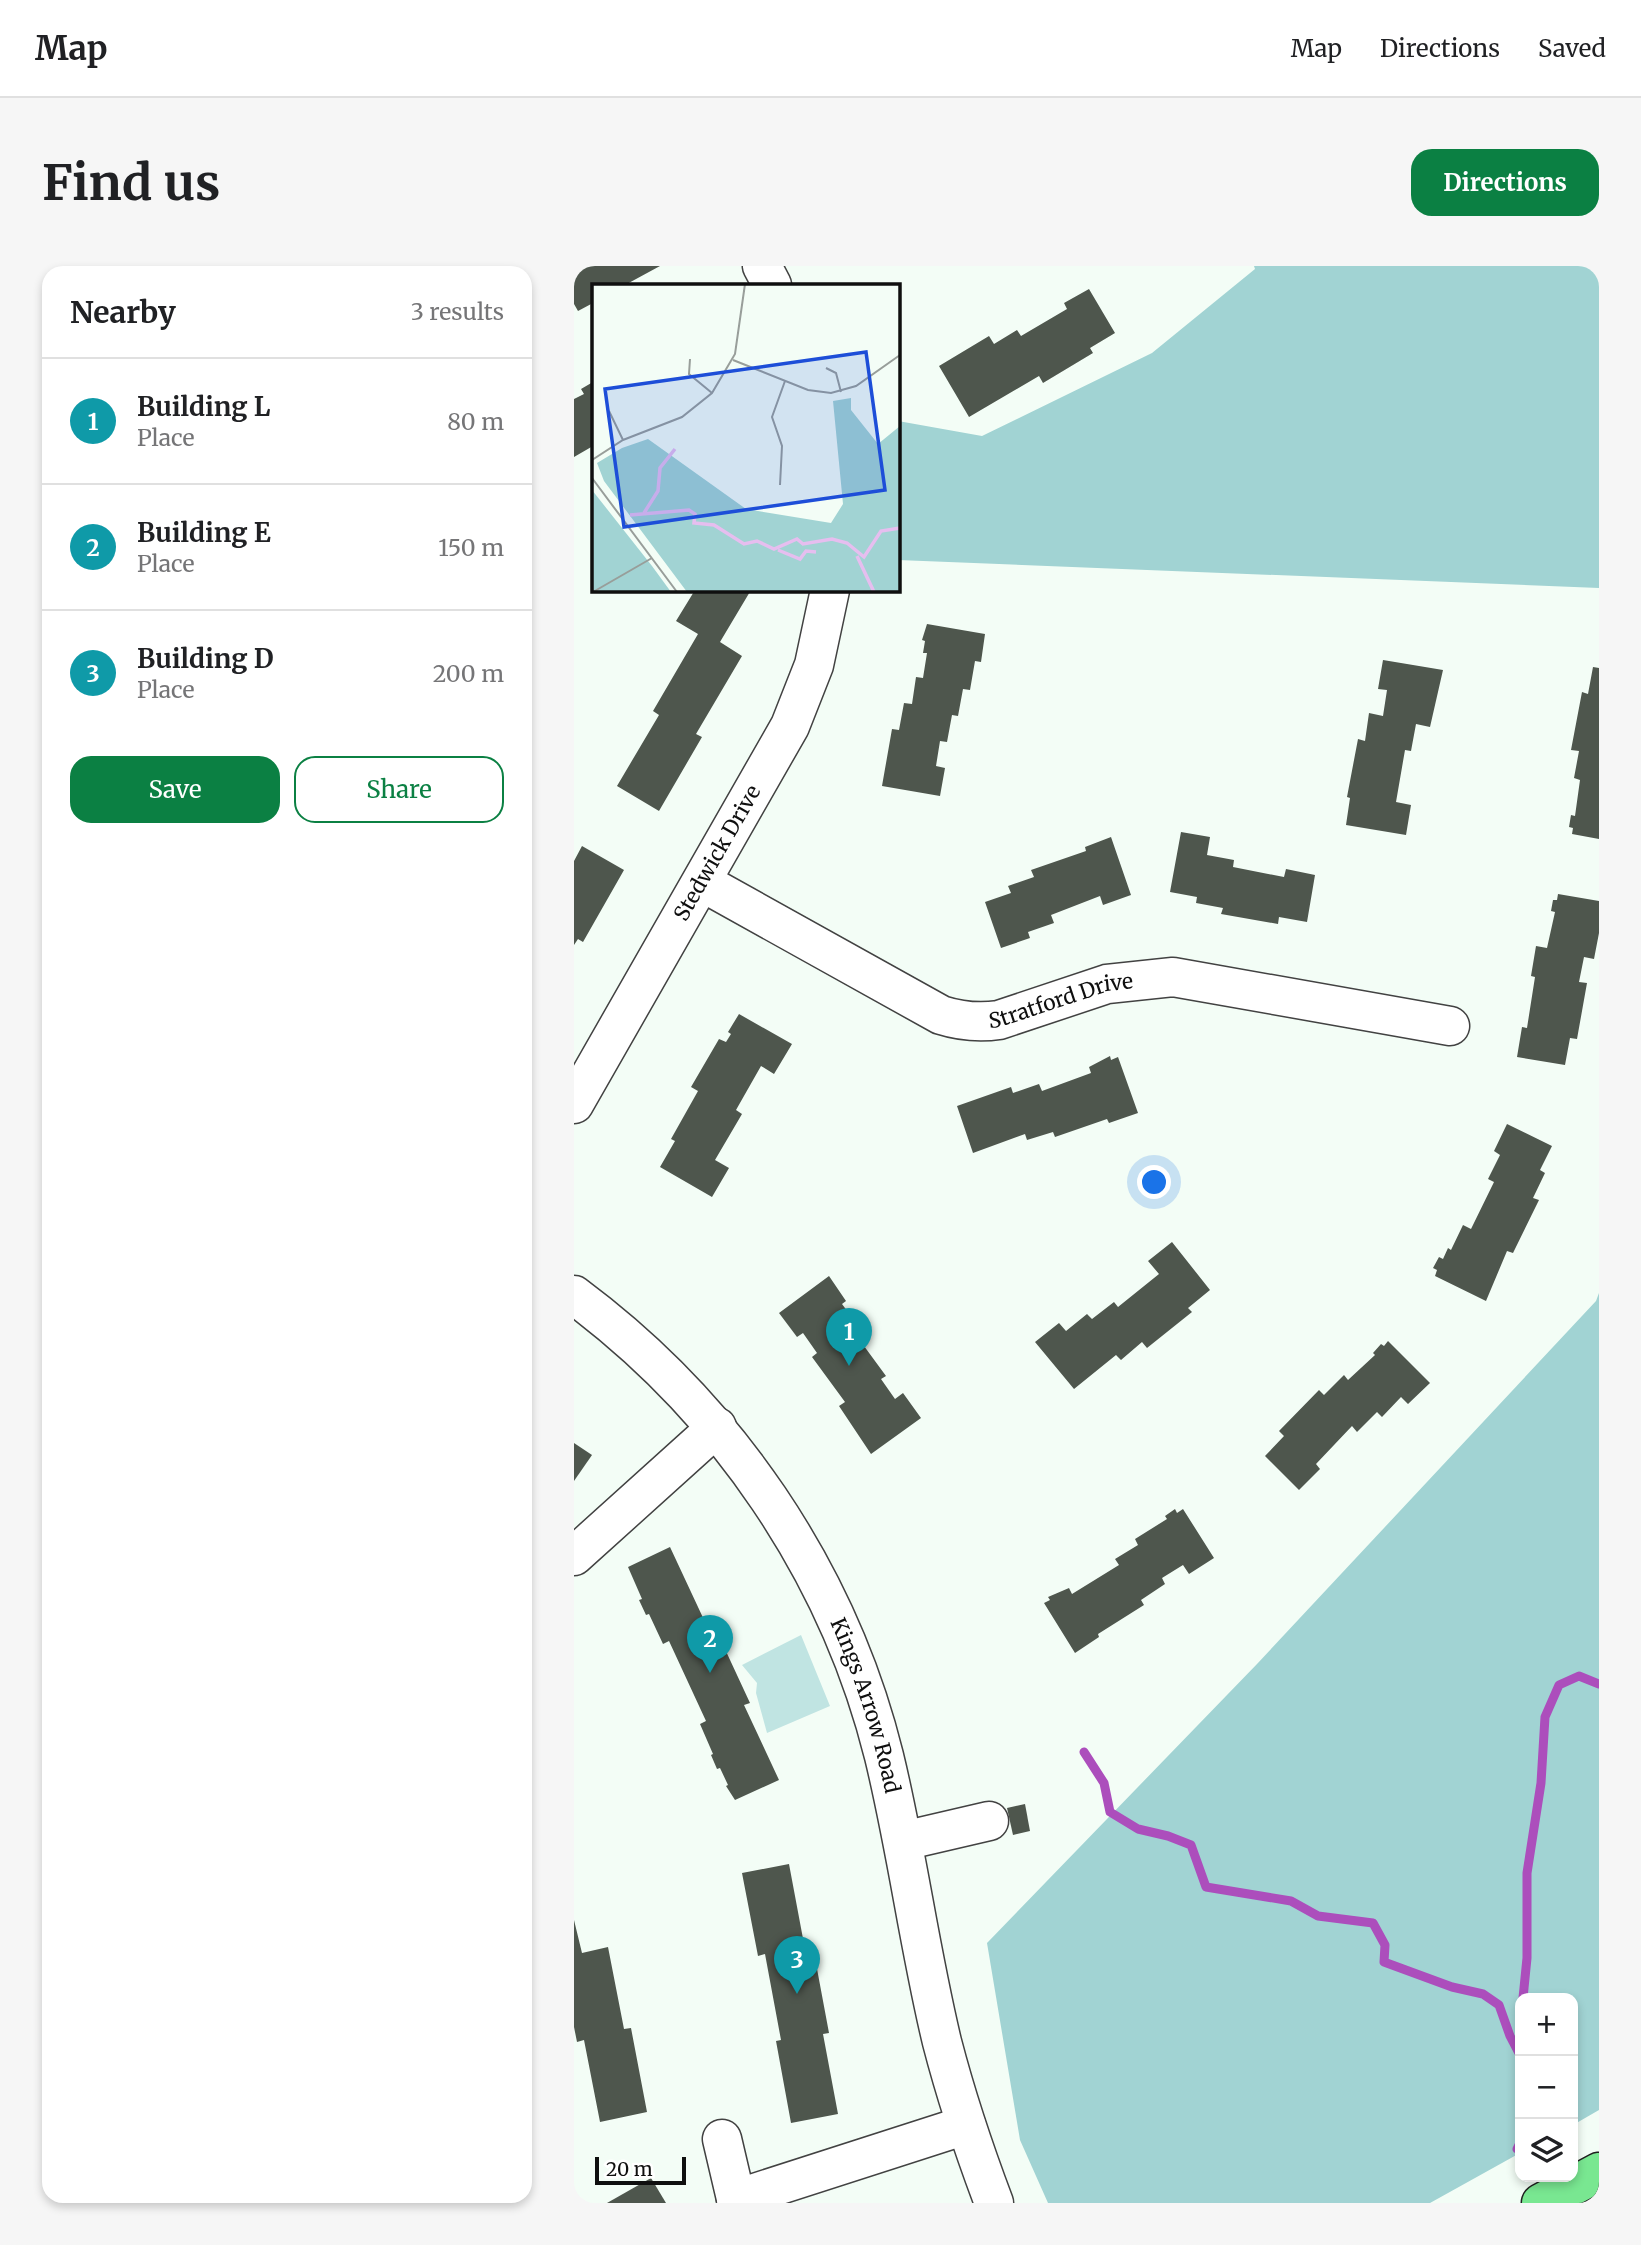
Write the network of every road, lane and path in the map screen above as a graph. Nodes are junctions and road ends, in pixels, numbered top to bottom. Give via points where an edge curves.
1 (762, 266) edge
2 (771, 284) edge
3 (830, 592) edge
4 (702, 882) junction
5 (1450, 1026) dead end
6 (574, 1104) edge
7 (574, 1295) edge
8 (717, 1427) junction
9 (574, 1556) edge
10 (989, 1821) dead end
11 (903, 1841) junction
12 (966, 2125) junction
13 (722, 2139) dead end
14 (1599, 2172) edge
15 (737, 2201) edge
16 (994, 2203) edge
17 (1541, 2203) edge

1 - 2 street
3 - 4 street, Stedwick Drive via 804,696
4 - 5 street, Stratford Drive via 953,1018 999,1020 1107,984 1173,977
4 - 6 street, Stedwick Drive
7 - 8 street, Kings Arrow Road via 650,1357
8 - 9 street
8 - 11 street, Kings Arrow Road via 789,1530 840,1627 872,1712
10 - 11 street
11 - 12 street, Kings Arrow Road via 942,2041
12 - 15 street
12 - 16 street, Kings Arrow Road
13 - 15 street
14 - 17 main road

